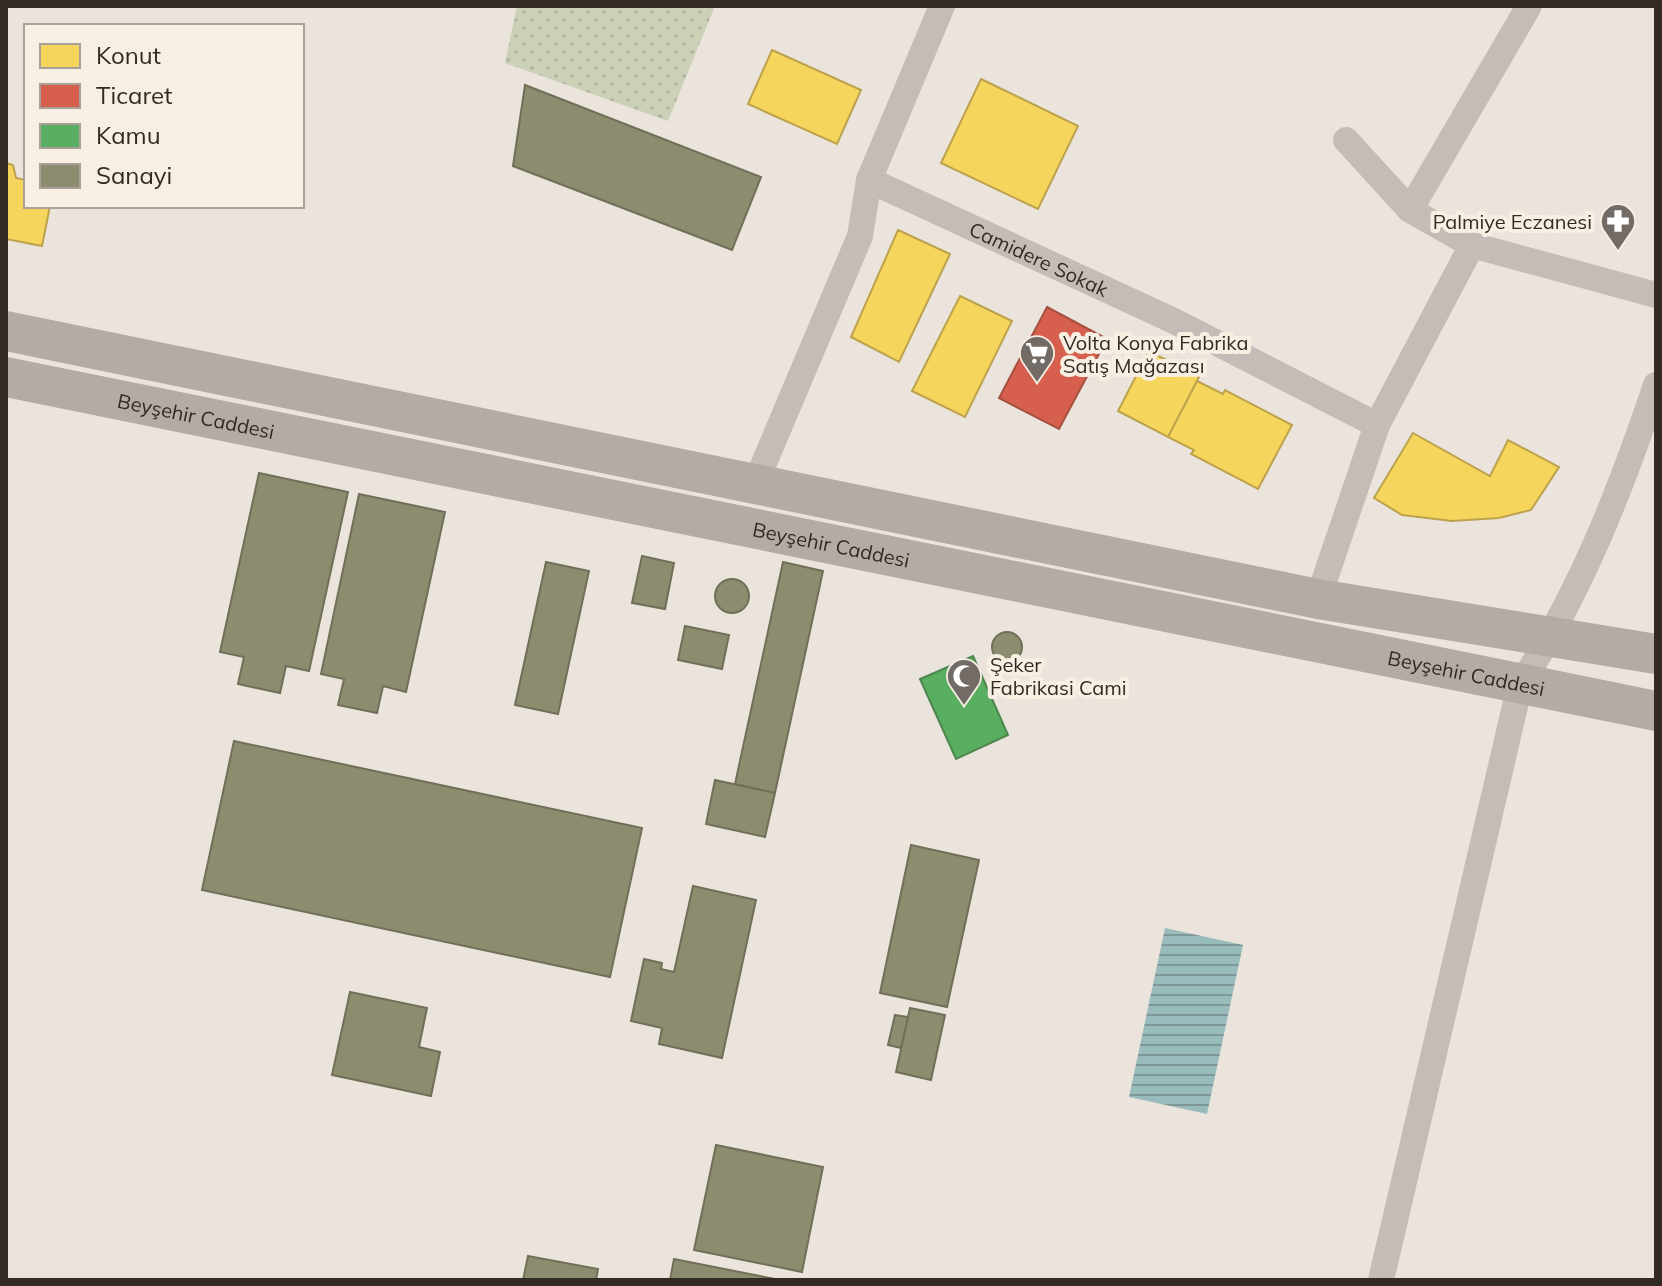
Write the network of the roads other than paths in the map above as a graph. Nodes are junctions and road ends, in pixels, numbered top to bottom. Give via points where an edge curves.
1 (942, 6) edge
2 (1529, 6) edge
3 (1346, 140) dead end
4 (869, 180) junction
5 (1410, 210) junction
6 (1472, 245) junction
7 (1656, 295) edge
8 (6, 331) edge
9 (6, 377) edge
10 (1656, 385) edge
11 (1377, 425) junction
12 (756, 482) junction
13 (1318, 599) junction
14 (1553, 636) junction
15 (1656, 654) edge
16 (1520, 685) junction
17 (1656, 711) edge
18 (1381, 1280) edge

1 - 4 street
2 - 5 street
3 - 5 street
4 - 11 street, Camidere Sokak via 1174,321
4 - 12 street via 860,236
5 - 6 street
6 - 7 street
6 - 11 street
8 - 12 main road
9 - 16 main road, Beyşehir Caddesi
10 - 14 street via 1611,512
11 - 13 street
12 - 13 main road
13 - 14 main road
14 - 15 main road
14 - 16 street
16 - 17 main road, Beyşehir Caddesi
16 - 18 street

